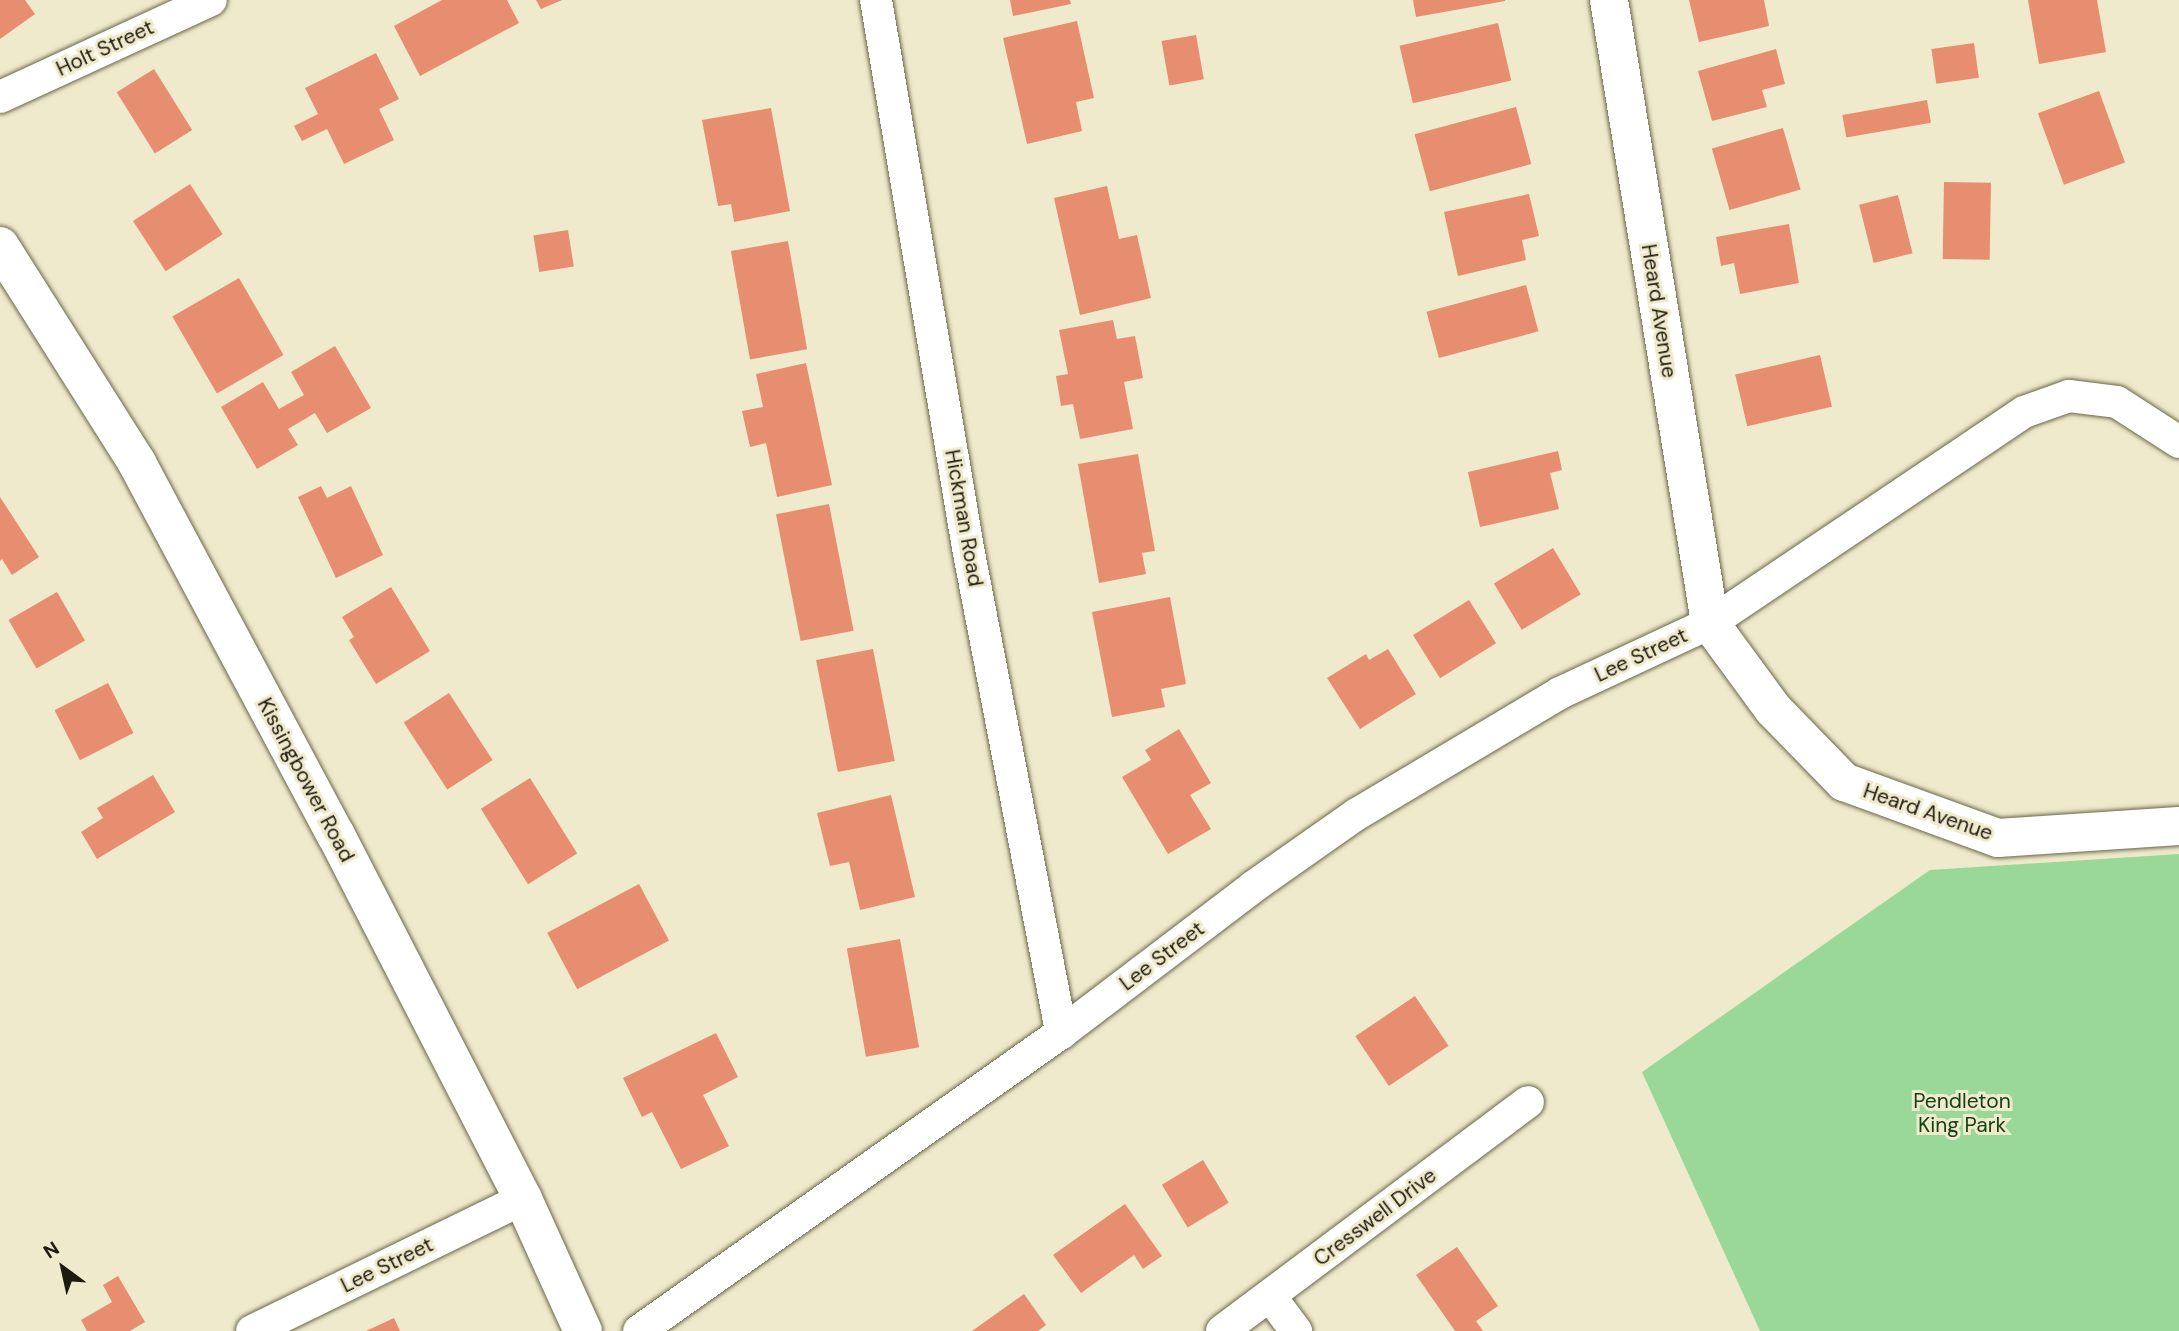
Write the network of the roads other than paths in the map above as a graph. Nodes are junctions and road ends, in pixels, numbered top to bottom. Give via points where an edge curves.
1 (211, 0) edge
2 (876, 0) edge
3 (1609, 0) edge
4 (0, 96) edge
5 (0, 246) edge
6 (2179, 442) edge
7 (1710, 623) junction
8 (2179, 827) edge
9 (1061, 1033) junction
10 (1528, 1102) dead end
11 (523, 1199) junction
12 (1270, 1296) junction
13 (252, 1331) edge
14 (583, 1331) edge
15 (639, 1331) edge
16 (1222, 1331) edge
17 (1296, 1331) edge

1 - 4 street, Holt Street
2 - 9 street, Hickman Road via 968,548
3 - 7 street, Heard Avenue
5 - 11 street, Kissingbower Road via 137,463
6 - 7 street via 2117,402 2069,396 2024,412
7 - 8 street, Heard Avenue via 1773,709 1844,782 1998,838
7 - 9 street, Lee Street via 1560,693 1357,814
9 - 15 street, Lee Street
10 - 12 street, Cresswell Drive
11 - 13 street, Lee Street
11 - 14 street, Kissingbower Road
12 - 16 street, Cresswell Drive
12 - 17 street

